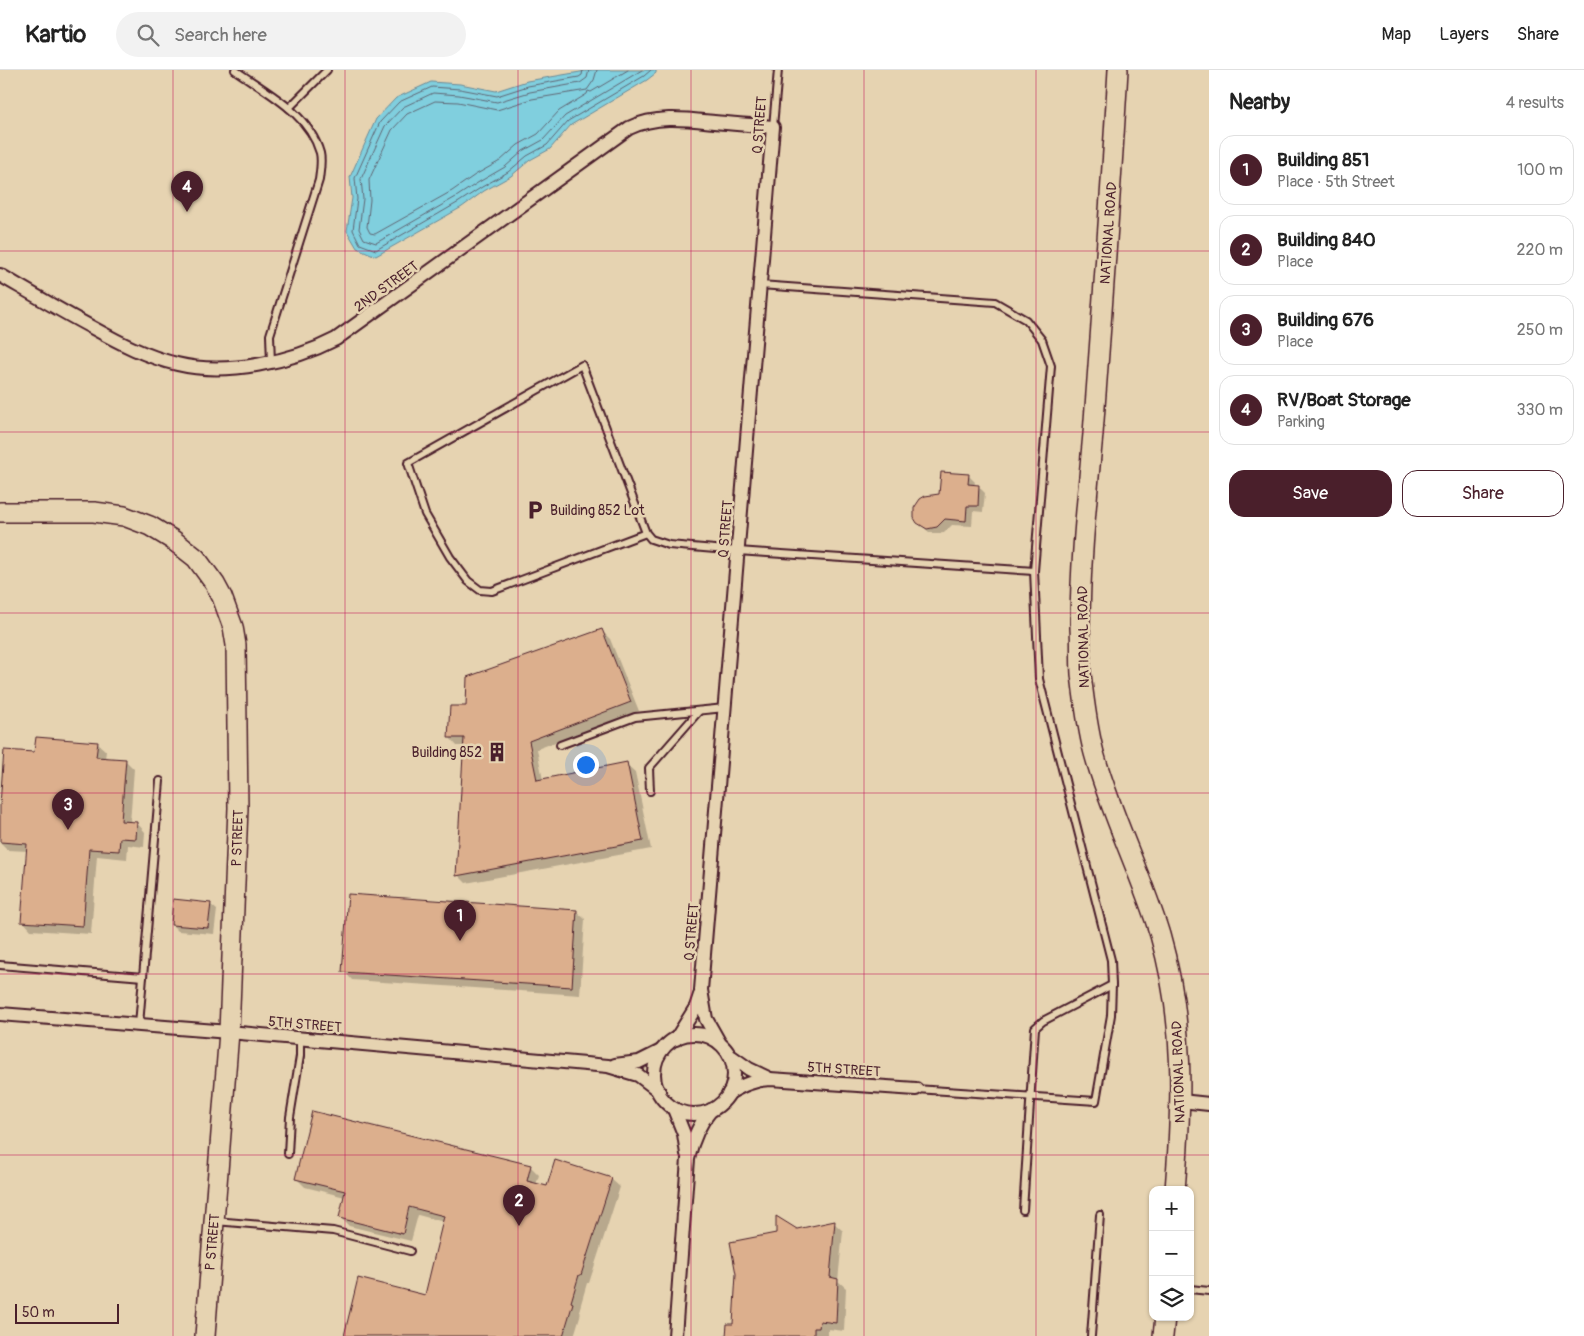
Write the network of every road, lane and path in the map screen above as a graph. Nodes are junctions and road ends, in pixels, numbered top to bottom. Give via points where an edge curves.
1 (235, 70) edge
2 (327, 70) edge
3 (778, 70) edge
4 (1118, 70) edge
5 (289, 108) junction
6 (773, 127) junction
7 (0, 275) edge
8 (760, 285) junction
9 (271, 362) junction
10 (0, 512) edge
11 (646, 533) junction
12 (738, 551) junction
13 (1034, 571) junction
14 (725, 708) junction
15 (699, 711) junction
16 (560, 745) dead end
17 (160, 781) dead end
18 (650, 791) dead end
19 (0, 965) edge
20 (143, 977) junction
21 (1112, 985) junction
22 (701, 990) junction
23 (0, 1014) edge
24 (139, 1025) junction
25 (229, 1032) junction
26 (300, 1038) junction
27 (676, 1039) junction
28 (719, 1042) junction
29 (661, 1051) junction
30 (732, 1057) junction
31 (608, 1066) junction
32 (770, 1079) junction
33 (916, 1089) joint
34 (659, 1091) junction
35 (729, 1093) junction
36 (1030, 1098) junction
37 (1181, 1101) junction
38 (1209, 1104) edge
39 (674, 1109) junction
40 (711, 1110) junction
41 (288, 1154) dead end
42 (688, 1159) junction
43 (1175, 1186) edge
44 (1023, 1210) dead end
45 (1100, 1215) dead end
46 (214, 1221) junction
47 (410, 1251) dead end
48 (1194, 1289) edge
49 (1209, 1290) edge
50 (1165, 1321) edge
51 (205, 1336) edge
52 (675, 1336) edge
53 (1091, 1336) edge
54 (1163, 1336) edge

1 - 5 lane
2 - 5 lane
3 - 6 lane, Q STREET
4 - 37 main road, NATIONAL ROAD via 1082,572 1081,671 1093,751 1161,939 1177,1018
5 - 9 lane via 309,130 320,154 320,180 270,335
6 - 8 street, Q STREET
6 - 9 street, 2ND STREET via 681,119 641,122 336,340 317,350
7 - 9 street, 2ND STREET via 142,353 192,366 216,368
8 - 12 street, Q STREET
8 - 13 lane via 995,302 1026,320 1042,340 1051,366
10 - 25 main road, P STREET via 94,512 136,520 161,531 185,549 206,571 222,597 233,627 237,663 238,808
11 - 11 lane via 582,365 408,463 425,514 450,557 468,581 480,590 492,591
11 - 12 lane via 651,539 669,545
12 - 13 lane
12 - 14 street, Q STREET
13 - 21 lane via 1040,679 1111,960
14 - 15 lane
14 - 22 street, Q STREET
15 - 16 lane via 634,717
15 - 18 lane via 649,768
17 - 20 lane
19 - 20 lane
20 - 24 lane
21 - 36 lane via 1035,1028
21 - 36 lane via 1111,1015 1096,1101
22 - 27 street, Q STREET via 696,1008
22 - 28 street, Q STREET via 706,1019
23 - 24 street, 5TH STREET
24 - 25 street, 5TH STREET
25 - 26 street, 5TH STREET
25 - 46 main road, P STREET
26 - 31 street, 5TH STREET
26 - 41 lane
27 - 28 street via 693,1033 710,1036
27 - 29 street
28 - 30 street
29 - 31 street, 5TH STREET via 639,1062
29 - 34 street via 653,1074
30 - 32 street, 5TH STREET
30 - 35 street via 735,1076
31 - 34 street, 5TH STREET via 638,1075
32 - 33 street, 5TH STREET
32 - 35 street, 5TH STREET via 748,1083
33 - 36 lane
34 - 39 street
35 - 40 street
36 - 44 lane
37 - 38 street
37 - 43 main road, NATIONAL ROAD
39 - 40 street via 693,1114
39 - 42 street via 684,1134
40 - 42 street via 695,1134
42 - 52 street
45 - 53 lane
46 - 47 lane via 333,1231
46 - 51 main road, P STREET
48 - 49 lane
50 - 54 main road

